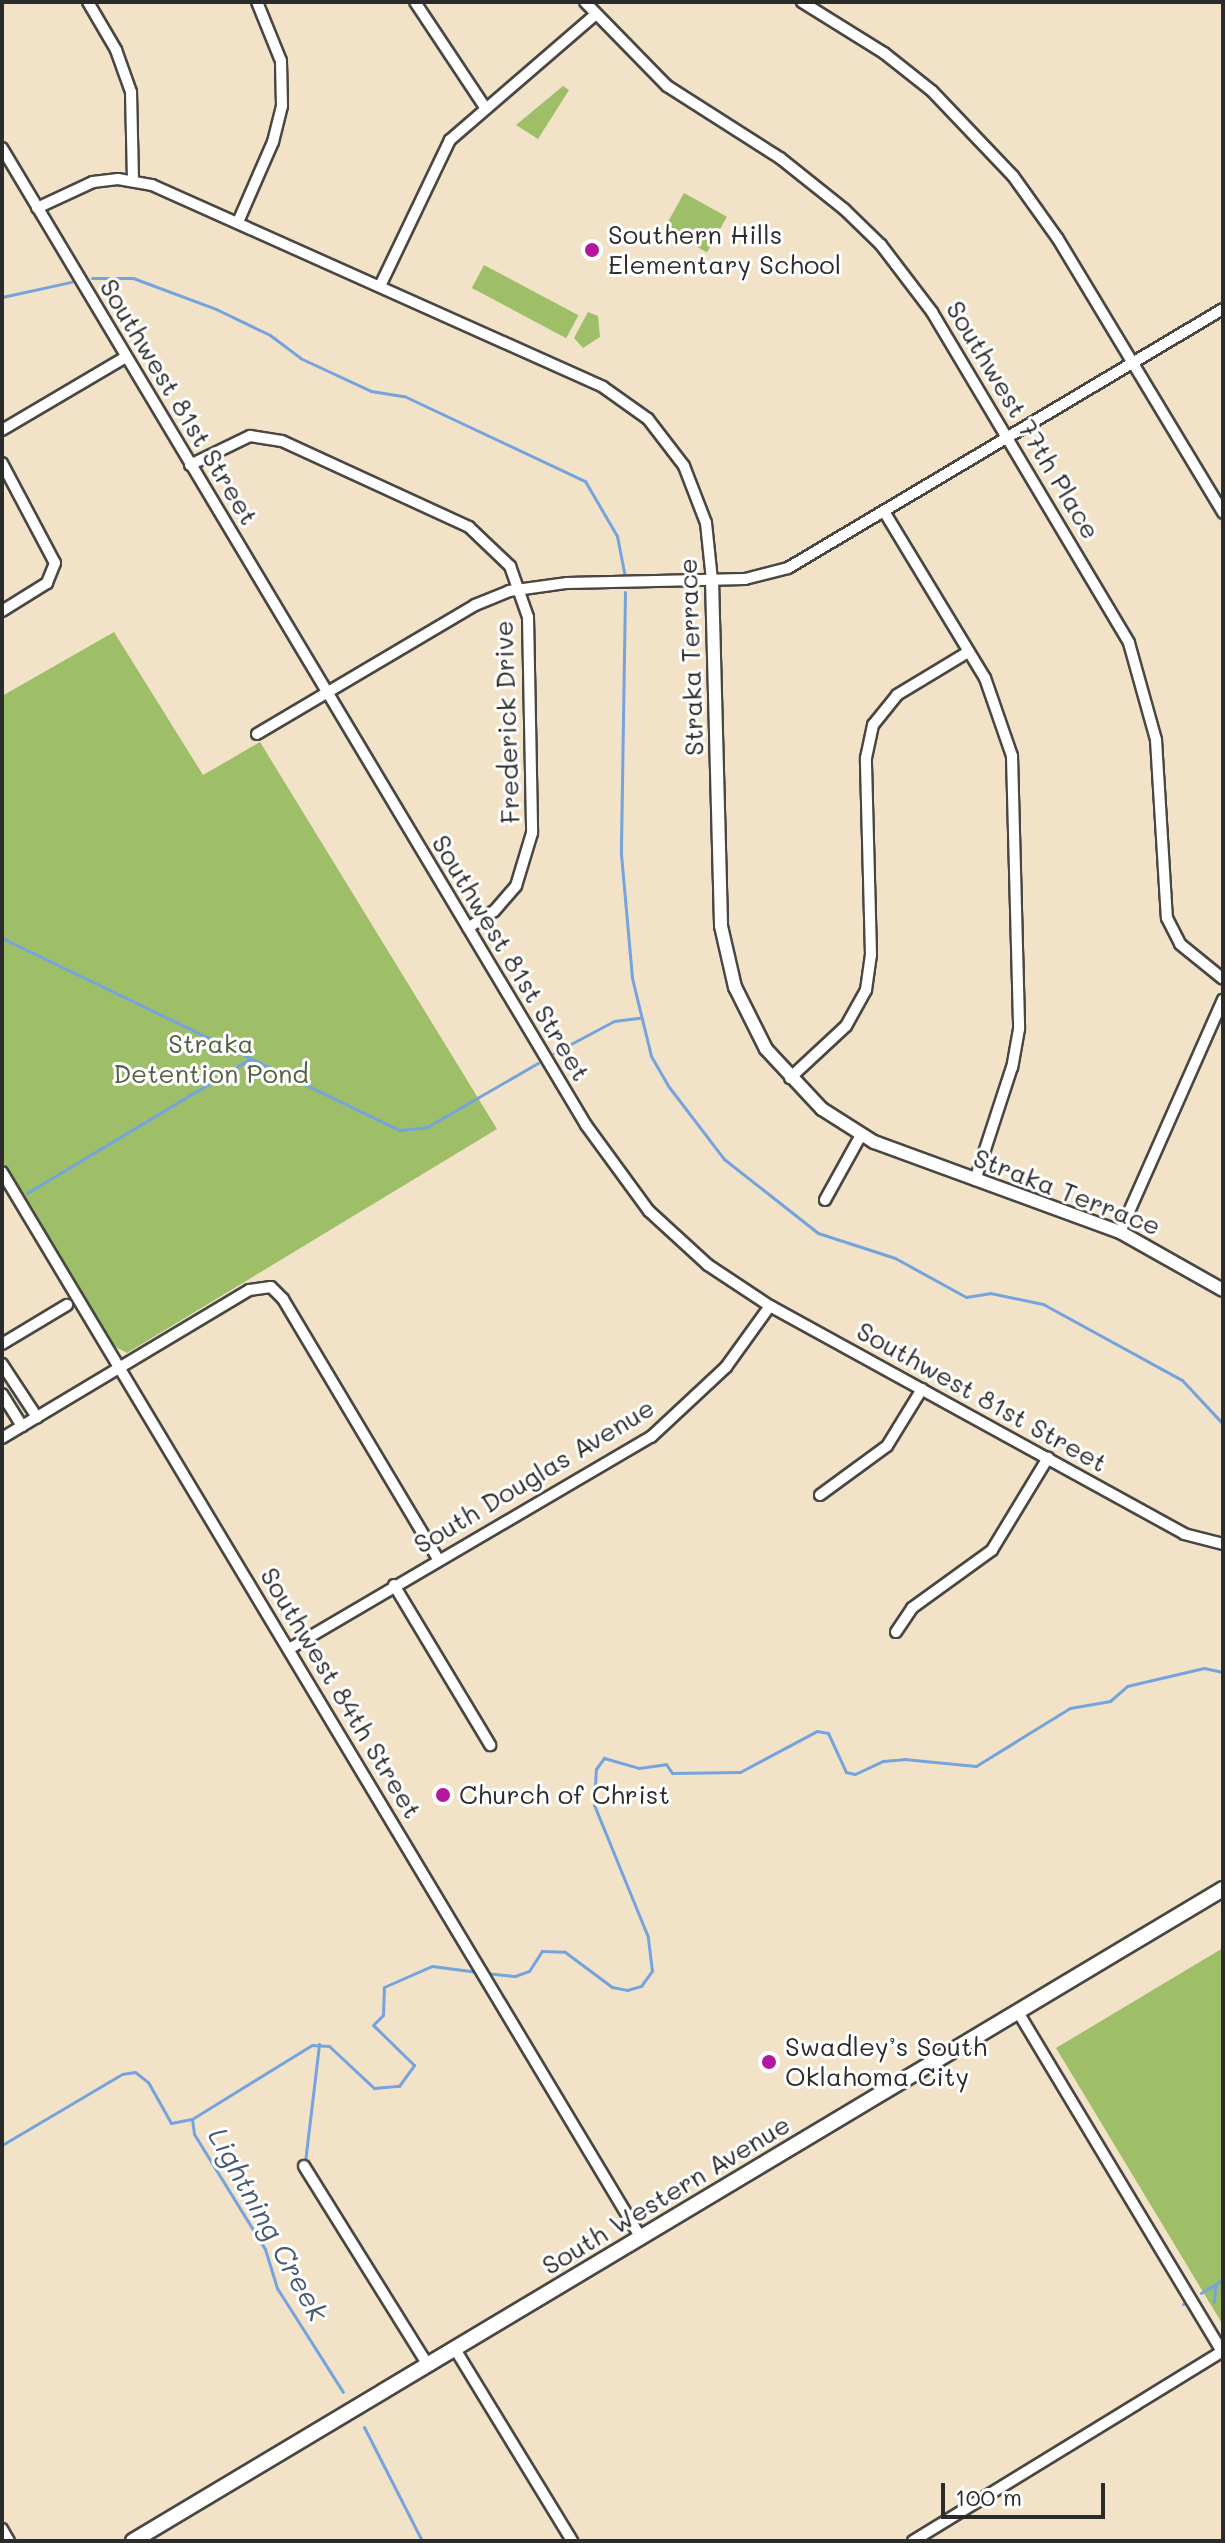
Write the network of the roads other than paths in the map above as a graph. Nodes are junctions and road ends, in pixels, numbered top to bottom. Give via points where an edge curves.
1 (88, 2) edge
2 (257, 2) edge
3 (415, 2) edge
4 (585, 2) edge
5 (802, 2) edge
6 (595, 15) junction
7 (484, 106) junction
8 (2, 148) edge
9 (133, 180) junction
10 (37, 208) junction
11 (238, 222) junction
12 (380, 286) junction
13 (1223, 309) edge
14 (126, 357) junction
15 (1133, 363) junction
16 (2, 430) edge
17 (1009, 438) junction
18 (2, 463) edge
19 (190, 465) junction
20 (885, 513) junction
21 (1223, 513) edge
22 (712, 580) junction
23 (520, 589) junction
24 (2, 611) edge
25 (968, 652) junction
26 (327, 692) junction
27 (257, 734) dead end
28 (468, 928) junction
29 (1223, 979) edge
30 (1223, 1000) edge
31 (790, 1078) junction
32 (861, 1135) junction
33 (2, 1172) edge
34 (975, 1180) junction
35 (825, 1200) dead end
36 (1120, 1232) junction
37 (1223, 1290) edge
38 (67, 1305) dead end
39 (770, 1306) junction
40 (2, 1344) edge
41 (2, 1364) edge
42 (120, 1367) junction
43 (922, 1389) junction
44 (2, 1394) edge
45 (37, 1417) junction
46 (22, 1426) junction
47 (2, 1438) edge
48 (1048, 1458) junction
49 (820, 1495) dead end
50 (1223, 1544) edge
51 (438, 1559) junction
52 (394, 1585) junction
53 (896, 1632) dead end
54 (289, 1649) junction
55 (490, 1745) dead end
56 (1223, 1889) edge
57 (1018, 2012) junction
58 (304, 2166) dead end
59 (641, 2238) junction
60 (455, 2349) junction
61 (1223, 2353) edge
62 (428, 2365) junction
63 (2, 2529) edge
64 (9, 2541) edge
65 (133, 2541) edge
66 (572, 2541) edge
67 (913, 2541) edge

1 - 9 street via 116,50 131,92
2 - 11 street via 281,61 282,106 273,142
3 - 7 street
4 - 6 street, Southwest 77th Place
5 - 15 street via 884,53 986,144 1044,217
6 - 7 street
6 - 17 street, Southwest 77th Place via 667,86 801,173 881,245 932,312
7 - 12 street via 440,154
8 - 10 street, Southwest 81st Street
9 - 10 street, Straka Terrace via 84,184
9 - 11 street, Straka Terrace
10 - 14 street, Southwest 81st Street
11 - 12 street, Straka Terrace
12 - 22 street, Straka Terrace via 583,377 638,410 667,441 692,482 706,523
13 - 15 street
14 - 16 street
14 - 19 street, Southwest 81st Street
15 - 17 street
15 - 21 street
17 - 20 street
17 - 29 street, Southwest 77th Place via 1106,598 1136,661 1158,756 1167,918 1180,944
18 - 24 street via 49,545 54,571 42,587
19 - 23 street, Frederick Drive via 238,439 282,441 482,535 507,562
19 - 26 street, Southwest 81st Street
20 - 22 street via 788,568 745,579
20 - 25 street
22 - 23 street
22 - 31 street, Straka Terrace via 723,939 751,1024
23 - 26 street via 475,605
23 - 28 street, Frederick Drive via 528,632 530,849 509,895
25 - 31 street via 897,695 873,725 866,758 871,955 866,990 846,1026
25 - 34 street via 994,697 1012,756 1021,982 1012,1067
26 - 27 street
26 - 28 street, Southwest 81st Street
28 - 39 street, Southwest 81st Street via 632,1191 688,1249
30 - 36 street
31 - 32 street, Straka Terrace via 822,1109
32 - 34 street, Straka Terrace
32 - 35 street
33 - 42 street, Southwest 84th Street
34 - 36 street, Straka Terrace
36 - 37 street, Straka Terrace
38 - 40 street
39 - 43 street, Southwest 81st Street
39 - 51 street, South Douglas Avenue via 726,1367 660,1431
41 - 45 street
42 - 45 street
42 - 51 street via 249,1290 266,1286 283,1299
42 - 54 street, Southwest 84th Street
43 - 48 street, Southwest 81st Street
43 - 49 street via 887,1446
44 - 46 street
45 - 46 street
46 - 47 street
48 - 50 street, Southwest 81st Street via 1184,1534
48 - 53 street via 992,1550 912,1608
51 - 52 street, South Douglas Avenue
52 - 54 street, South Douglas Avenue
52 - 55 street
54 - 59 street, Southwest 84th Street
56 - 57 main road, South Western Avenue
57 - 59 main road, South Western Avenue
57 - 61 street
58 - 62 street
59 - 60 main road, South Western Avenue
60 - 62 main road, South Western Avenue
60 - 66 street
61 - 67 street
62 - 65 main road, South Western Avenue
63 - 64 street

